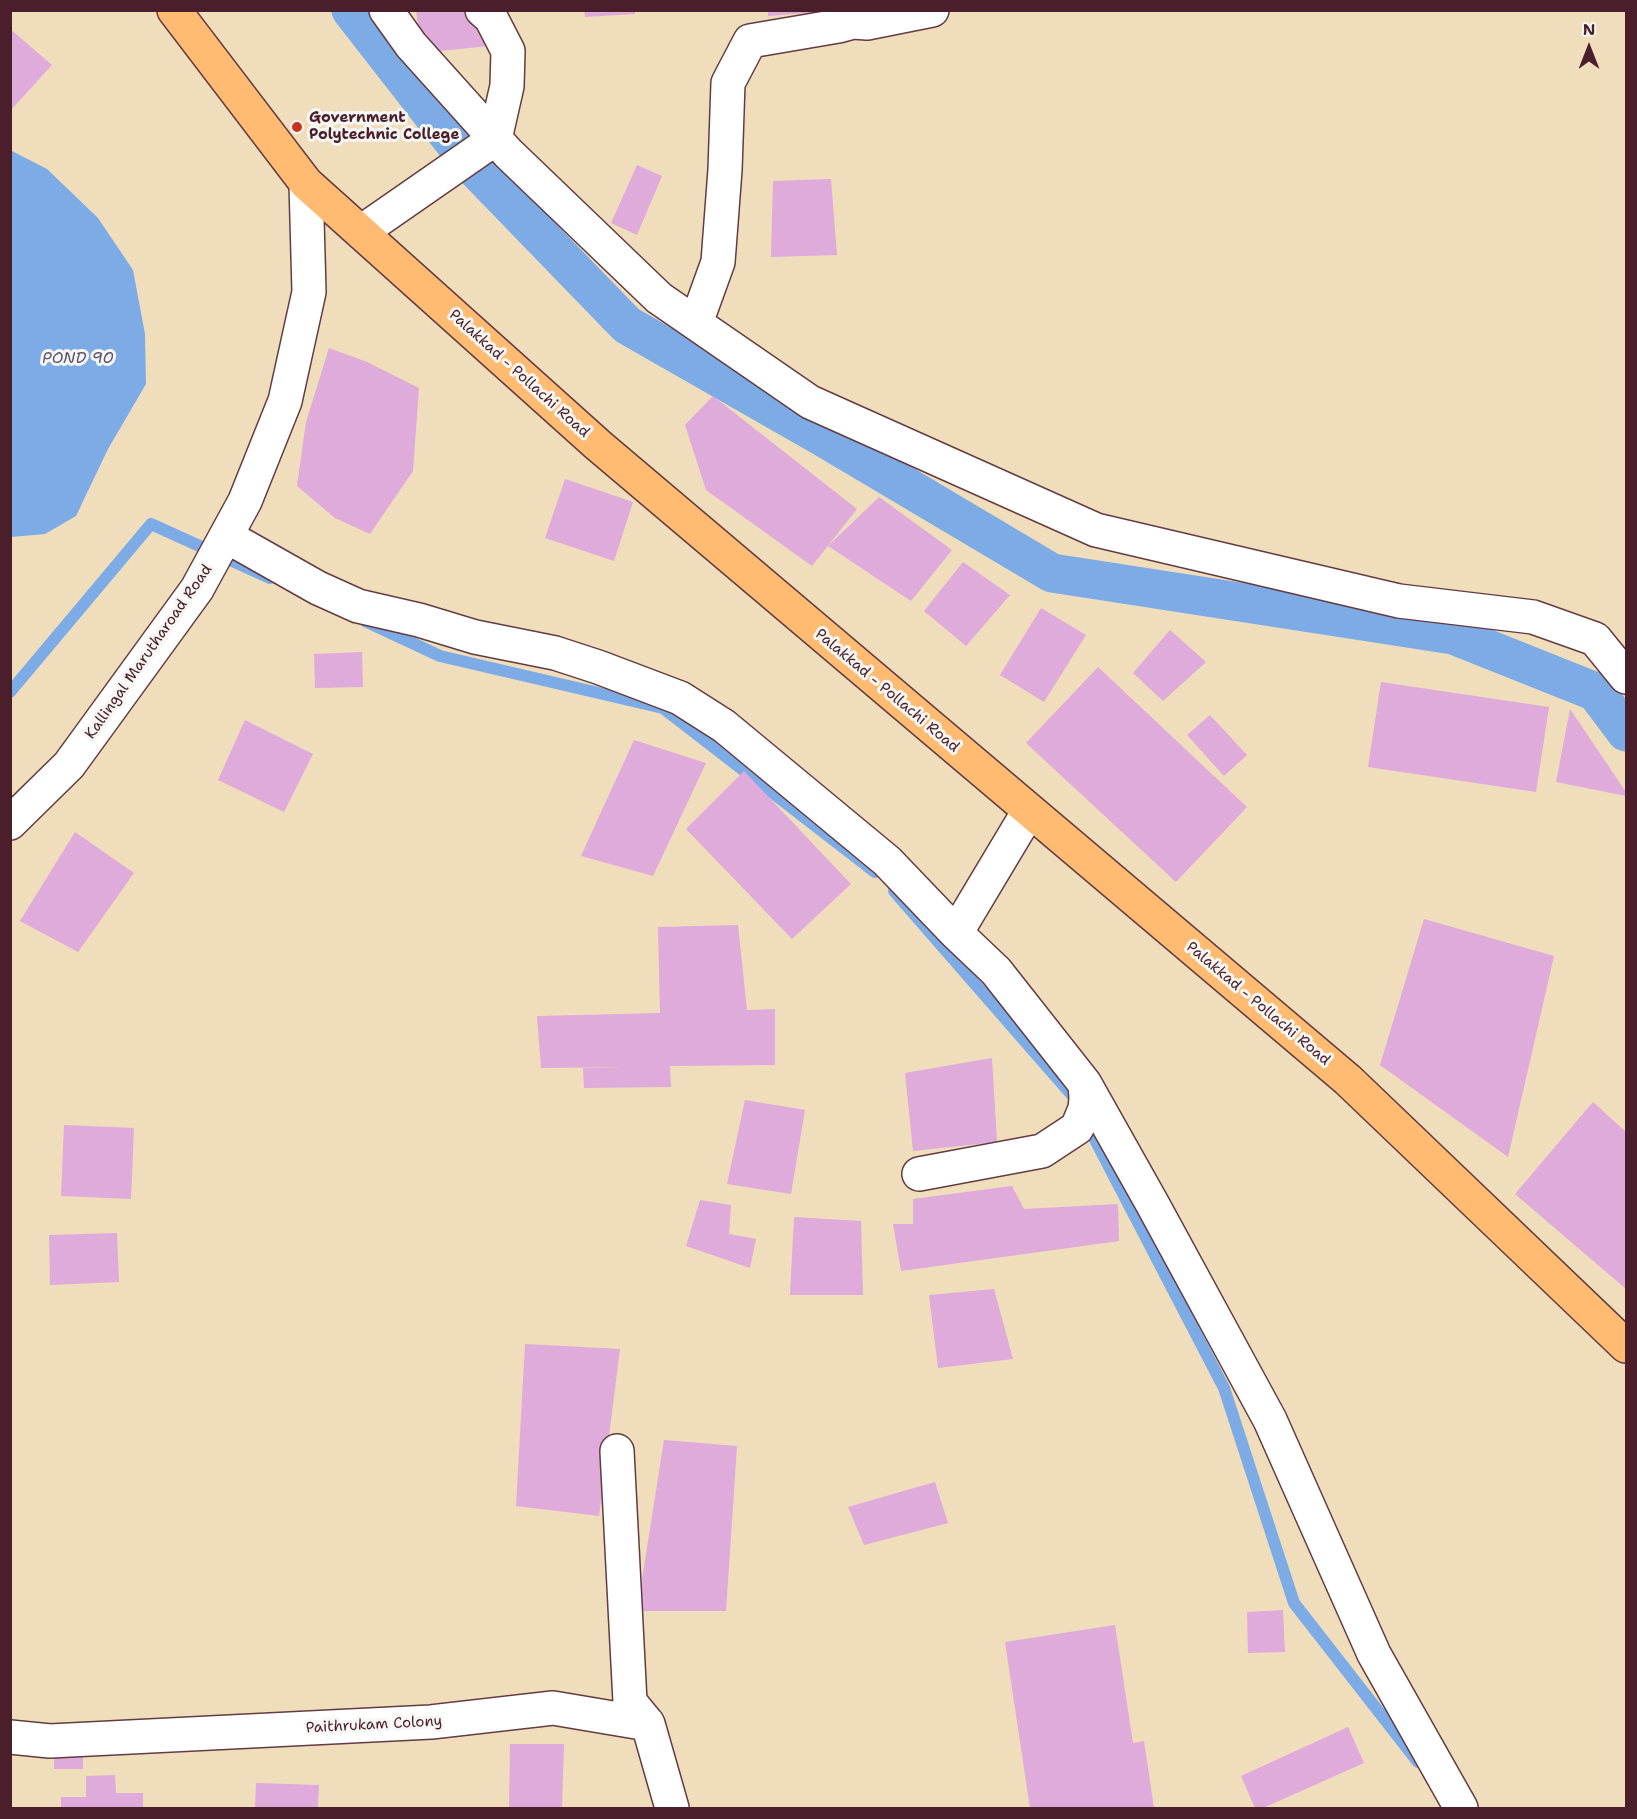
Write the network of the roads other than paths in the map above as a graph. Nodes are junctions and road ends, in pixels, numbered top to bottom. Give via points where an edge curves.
1 (174, 10) edge
2 (386, 10) edge
3 (482, 10) edge
4 (932, 10) edge
5 (866, 16) edge
6 (495, 139) junction
7 (306, 183) junction
8 (360, 232) junction
9 (696, 323) junction
10 (226, 536) junction
11 (1626, 676) edge
12 (1029, 811) junction
13 (10, 823) edge
14 (956, 933) junction
15 (1085, 1084) junction
16 (919, 1174) dead end
17 (1626, 1346) edge
18 (617, 1451) dead end
19 (648, 1724) junction
20 (10, 1737) edge
21 (672, 1809) edge
22 (1461, 1809) edge

1 - 7 main road, Palakkad - Pollachi Road
2 - 6 street via 411,45
3 - 6 street via 491,18 508,51 507,86
4 - 5 street
5 - 9 street via 838,26 750,41 728,83 718,262
6 - 8 street
6 - 9 street via 659,298
7 - 8 main road, Palakkad - Pollachi Road
7 - 10 street, Kallingal Marutharoad Road via 309,292 285,400 245,501
8 - 12 main road, Palakkad - Pollachi Road via 598,445
9 - 11 street via 810,402 1096,530 1399,601 1533,617 1594,639
10 - 13 street, Kallingal Marutharoad Road via 196,589 69,765
10 - 14 street via 358,606 475,637 555,653 680,698 724,726 887,861
12 - 14 street
12 - 17 main road, Palakkad - Pollachi Road via 1348,1080
14 - 15 street via 996,971
15 - 16 street via 1085,1109 1077,1128 1042,1151
15 - 22 street via 1270,1419 1374,1654
18 - 19 street via 630,1702
19 - 20 street, Paithrukam Colony via 553,1708 431,1722 50,1741
19 - 21 street

